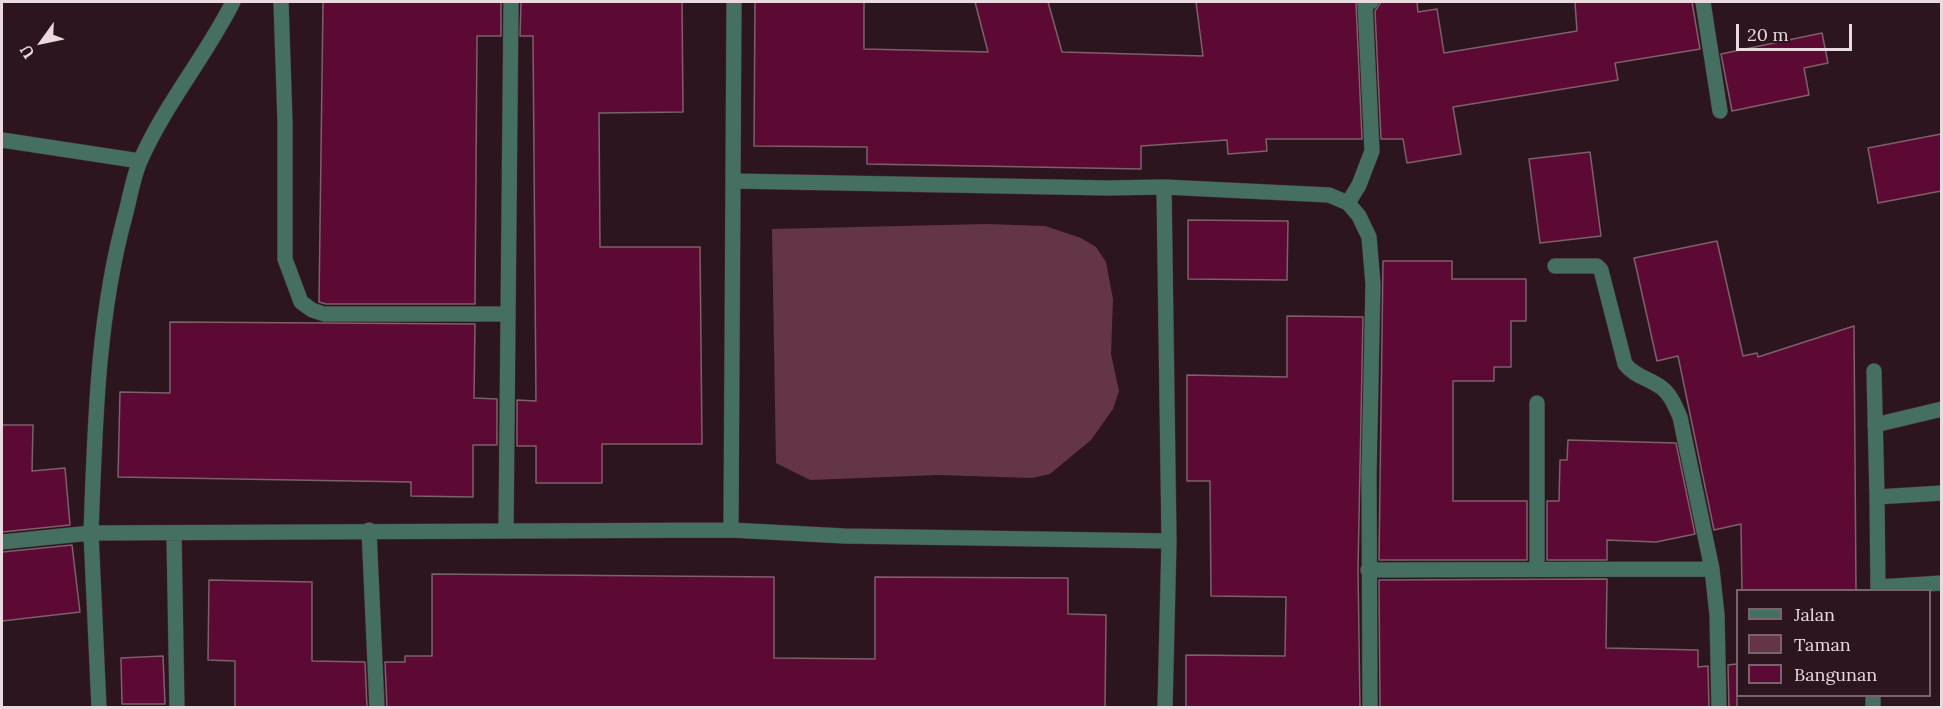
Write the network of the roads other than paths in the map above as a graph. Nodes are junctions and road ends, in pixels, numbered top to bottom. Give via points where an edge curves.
1 (233, 2) edge
2 (281, 2) edge
3 (510, 2) edge
4 (734, 2) edge
5 (1367, 2) edge
6 (1703, 2) edge
7 (1720, 111) dead end
8 (2, 140) edge
9 (140, 161) junction
10 (733, 181) junction
11 (1164, 187) junction
12 (1348, 203) junction
13 (1555, 266) dead end
14 (508, 314) junction
15 (1874, 371) dead end
16 (1537, 403) dead end
17 (1941, 409) edge
18 (1875, 425) junction
19 (1941, 494) edge
20 (1877, 497) junction
21 (369, 530) junction
22 (506, 530) junction
23 (731, 530) junction
24 (91, 533) junction
25 (174, 534) junction
26 (1169, 541) junction
27 (2, 542) edge
28 (1537, 568) junction
29 (1712, 568) junction
30 (1368, 570) junction
31 (1941, 583) edge
32 (1878, 589) edge
33 (99, 708) edge
34 (177, 708) edge
35 (377, 708) edge
36 (1165, 708) edge
37 (1370, 708) edge
38 (1719, 708) edge

1 - 9 street via 173,97
2 - 14 street via 285,258 301,302 324,314
3 - 14 street
4 - 10 street
5 - 12 street via 1372,151
6 - 7 street
8 - 9 street
9 - 24 street via 115,252 101,341
10 - 11 street
10 - 23 street
11 - 12 street via 1329,195
11 - 26 street
12 - 30 street via 1369,237 1374,284
13 - 29 street via 1597,266 1601,270 1625,364 1673,401 1680,417
14 - 22 street
15 - 18 street
16 - 28 street
17 - 18 street
18 - 20 street
19 - 20 street
20 - 32 street
21 - 22 street
21 - 25 street
21 - 35 street
22 - 23 street
23 - 26 street via 844,536
24 - 25 street
24 - 27 street
24 - 33 street
25 - 34 street
26 - 36 street
28 - 29 street
28 - 30 street
29 - 38 street
30 - 37 street
31 - 32 street

